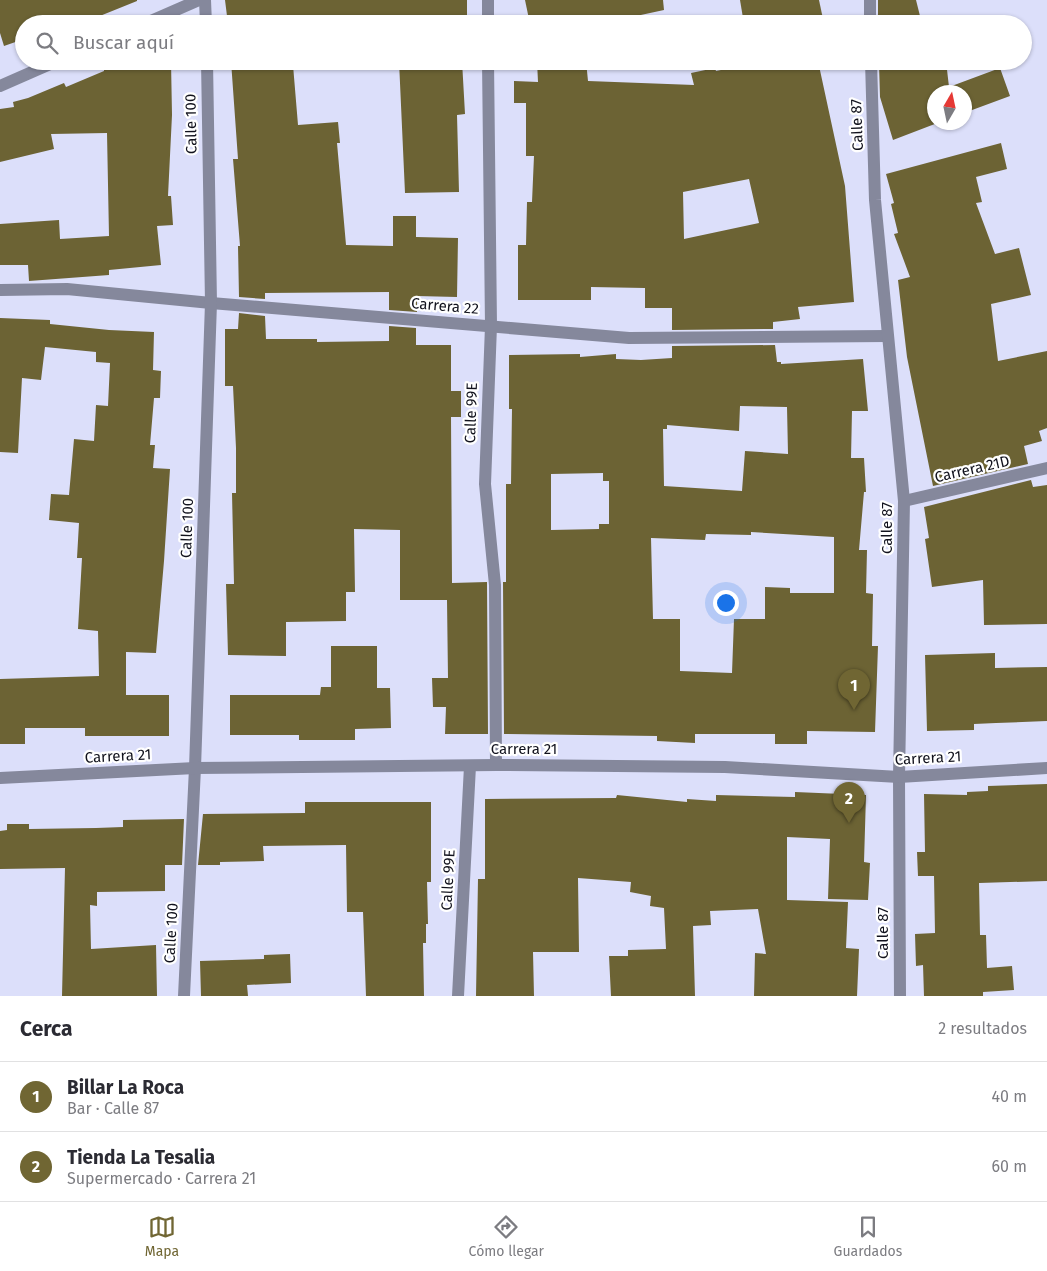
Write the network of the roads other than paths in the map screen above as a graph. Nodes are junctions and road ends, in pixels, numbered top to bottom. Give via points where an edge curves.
1 (200, 0) edge
2 (206, 0) edge
3 (488, 0) edge
4 (870, 0) edge
5 (165, 15) edge
6 (206, 15) edge
7 (488, 15) edge
8 (870, 15) edge
9 (36, 70) edge
10 (206, 70) edge
11 (488, 70) edge
12 (872, 70) edge
13 (0, 86) edge
14 (0, 290) edge
15 (211, 303) junction
16 (491, 326) junction
17 (888, 336) junction
18 (1047, 468) edge
19 (904, 501) junction
20 (496, 765) junction
21 (470, 766) junction
22 (195, 768) junction
23 (1047, 768) edge
24 (899, 777) junction
25 (0, 778) edge
26 (184, 996) edge
27 (458, 996) edge
28 (900, 996) edge

1 - 5 street
2 - 6 street
3 - 7 street
4 - 8 street
9 - 13 street
10 - 15 street, Calle 100
11 - 16 street, Calle 99E
12 - 17 street, Calle 87 via 875,200
14 - 15 street, Carrera 22 via 67,289
15 - 16 street, Carrera 22
15 - 22 street, Calle 100
16 - 17 street, Carrera 22 via 629,338
16 - 20 street, Calle 99E via 485,484 495,585
17 - 19 street, Calle 87
18 - 19 street, Carrera 21D
19 - 24 street, Calle 87
20 - 21 street, Carrera 21
20 - 24 street, Carrera 21 via 725,767
21 - 22 street, Carrera 21
21 - 27 street, Calle 99E
22 - 25 street, Carrera 21
22 - 26 street, Calle 100
23 - 24 street, Carrera 21
24 - 28 street, Calle 87

